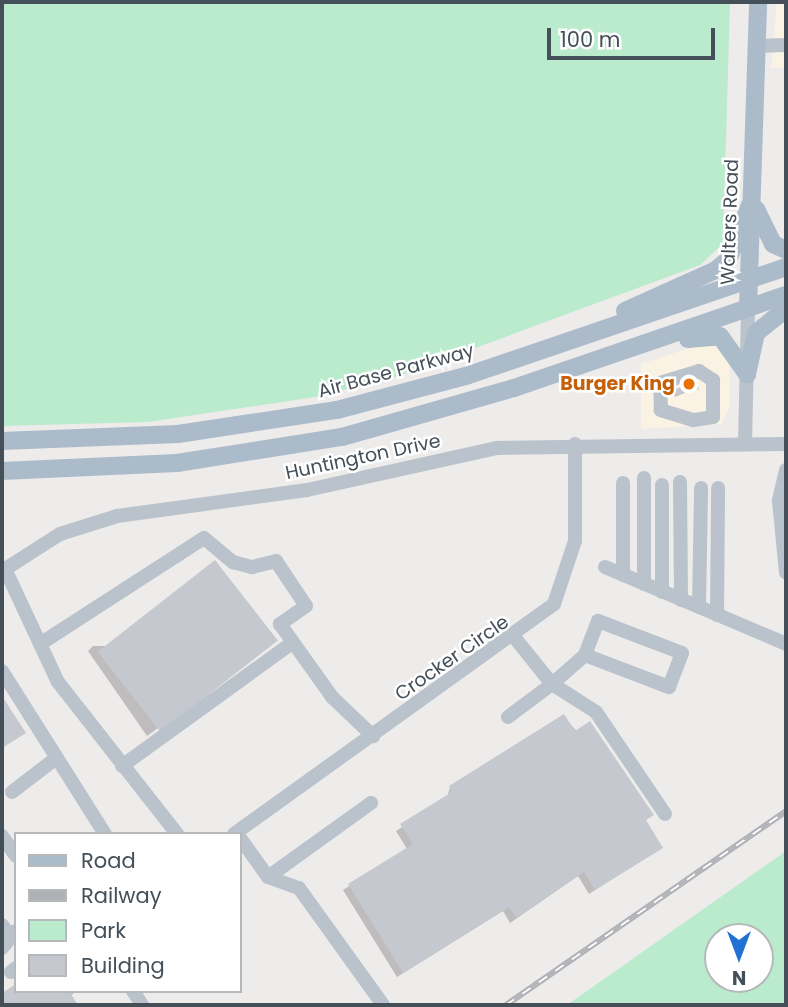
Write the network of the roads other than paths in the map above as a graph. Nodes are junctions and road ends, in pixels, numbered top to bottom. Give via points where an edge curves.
1 (758, 2) edge
2 (786, 45) edge
3 (757, 46) junction
4 (753, 199) junction
5 (786, 250) edge
6 (786, 267) edge
7 (750, 279) junction
8 (786, 295) edge
9 (748, 308) junction
10 (786, 309) edge
11 (541, 351) junction
12 (558, 373) junction
13 (747, 374) junction
14 (661, 410) joint
15 (2, 441) edge
16 (575, 444) junction
17 (746, 444) junction
18 (786, 444) edge
19 (786, 470) edge
20 (2, 471) edge
21 (644, 478) dead end
22 (680, 482) dead end
23 (623, 483) dead end
24 (662, 485) dead end
25 (701, 488) dead end
26 (718, 488) dead end
27 (605, 568) dead end
28 (3, 570) edge
29 (786, 573) edge
30 (623, 575) junction
31 (644, 584) junction
32 (662, 592) junction
33 (681, 600) junction
34 (699, 607) junction
35 (717, 615) junction
36 (515, 638) junction
37 (292, 643) junction
38 (40, 644) junction
39 (786, 645) edge
40 (585, 655) junction
41 (2, 671) edge
42 (552, 684) junction
43 (508, 716) dead end
44 (373, 736) junction
45 (55, 759) junction
46 (122, 766) junction
47 (12, 792) dead end
48 (371, 803) dead end
49 (665, 814) dead end
50 (104, 832) edge
51 (175, 832) edge
52 (239, 832) edge
53 (2, 836) edge
54 (242, 842) edge
55 (14, 853) edge
56 (268, 877) junction
57 (2, 925) edge
58 (9, 939) edge
59 (383, 1005) edge

1 - 3 main road, Walters Road
2 - 3 street
3 - 4 main road, Walters Road
4 - 5 main road via 764,232
4 - 7 main road, Walters Road
4 - 11 main road via 727,260 716,270
6 - 7 main road, Air Base Parkway
7 - 9 main road, Walters Road
7 - 11 main road, Air Base Parkway
8 - 9 main road
9 - 12 main road
9 - 13 street, Walters Road
10 - 13 main road via 756,333
11 - 15 main road, Air Base Parkway via 424,389 279,420 136,438
12 - 13 main road via 711,334 728,341
12 - 20 main road via 432,414 290,447 137,467
13 - 17 street, Walters Road
14 - 14 street via 693,420 713,417 709,372 660,383
16 - 17 street, Huntington Drive
16 - 28 street, Huntington Drive via 498,448 307,491 117,516 60,534
16 - 36 street, Crocker Circle via 572,565 554,604
17 - 18 street, Huntington Drive
19 - 29 street via 779,501
21 - 31 street
22 - 33 street
23 - 30 street
24 - 32 street
25 - 34 street
26 - 35 street
27 - 30 street
28 - 38 street
30 - 31 street
31 - 32 street
32 - 33 street
33 - 34 street
34 - 35 street
35 - 39 street
36 - 42 street
36 - 44 street, Crocker Circle
37 - 38 street via 280,624 306,606 276,561 253,567 233,562 204,538
37 - 44 street via 332,697
37 - 46 street
38 - 46 street via 58,682
40 - 40 street via 598,621 682,653 670,687
40 - 42 street
41 - 45 street
42 - 43 street
42 - 49 street via 596,712
44 - 52 street, Crocker Circle
45 - 47 street
45 - 50 street
46 - 51 street
48 - 56 street
53 - 55 street
54 - 56 street
56 - 59 street via 299,888
57 - 58 street

